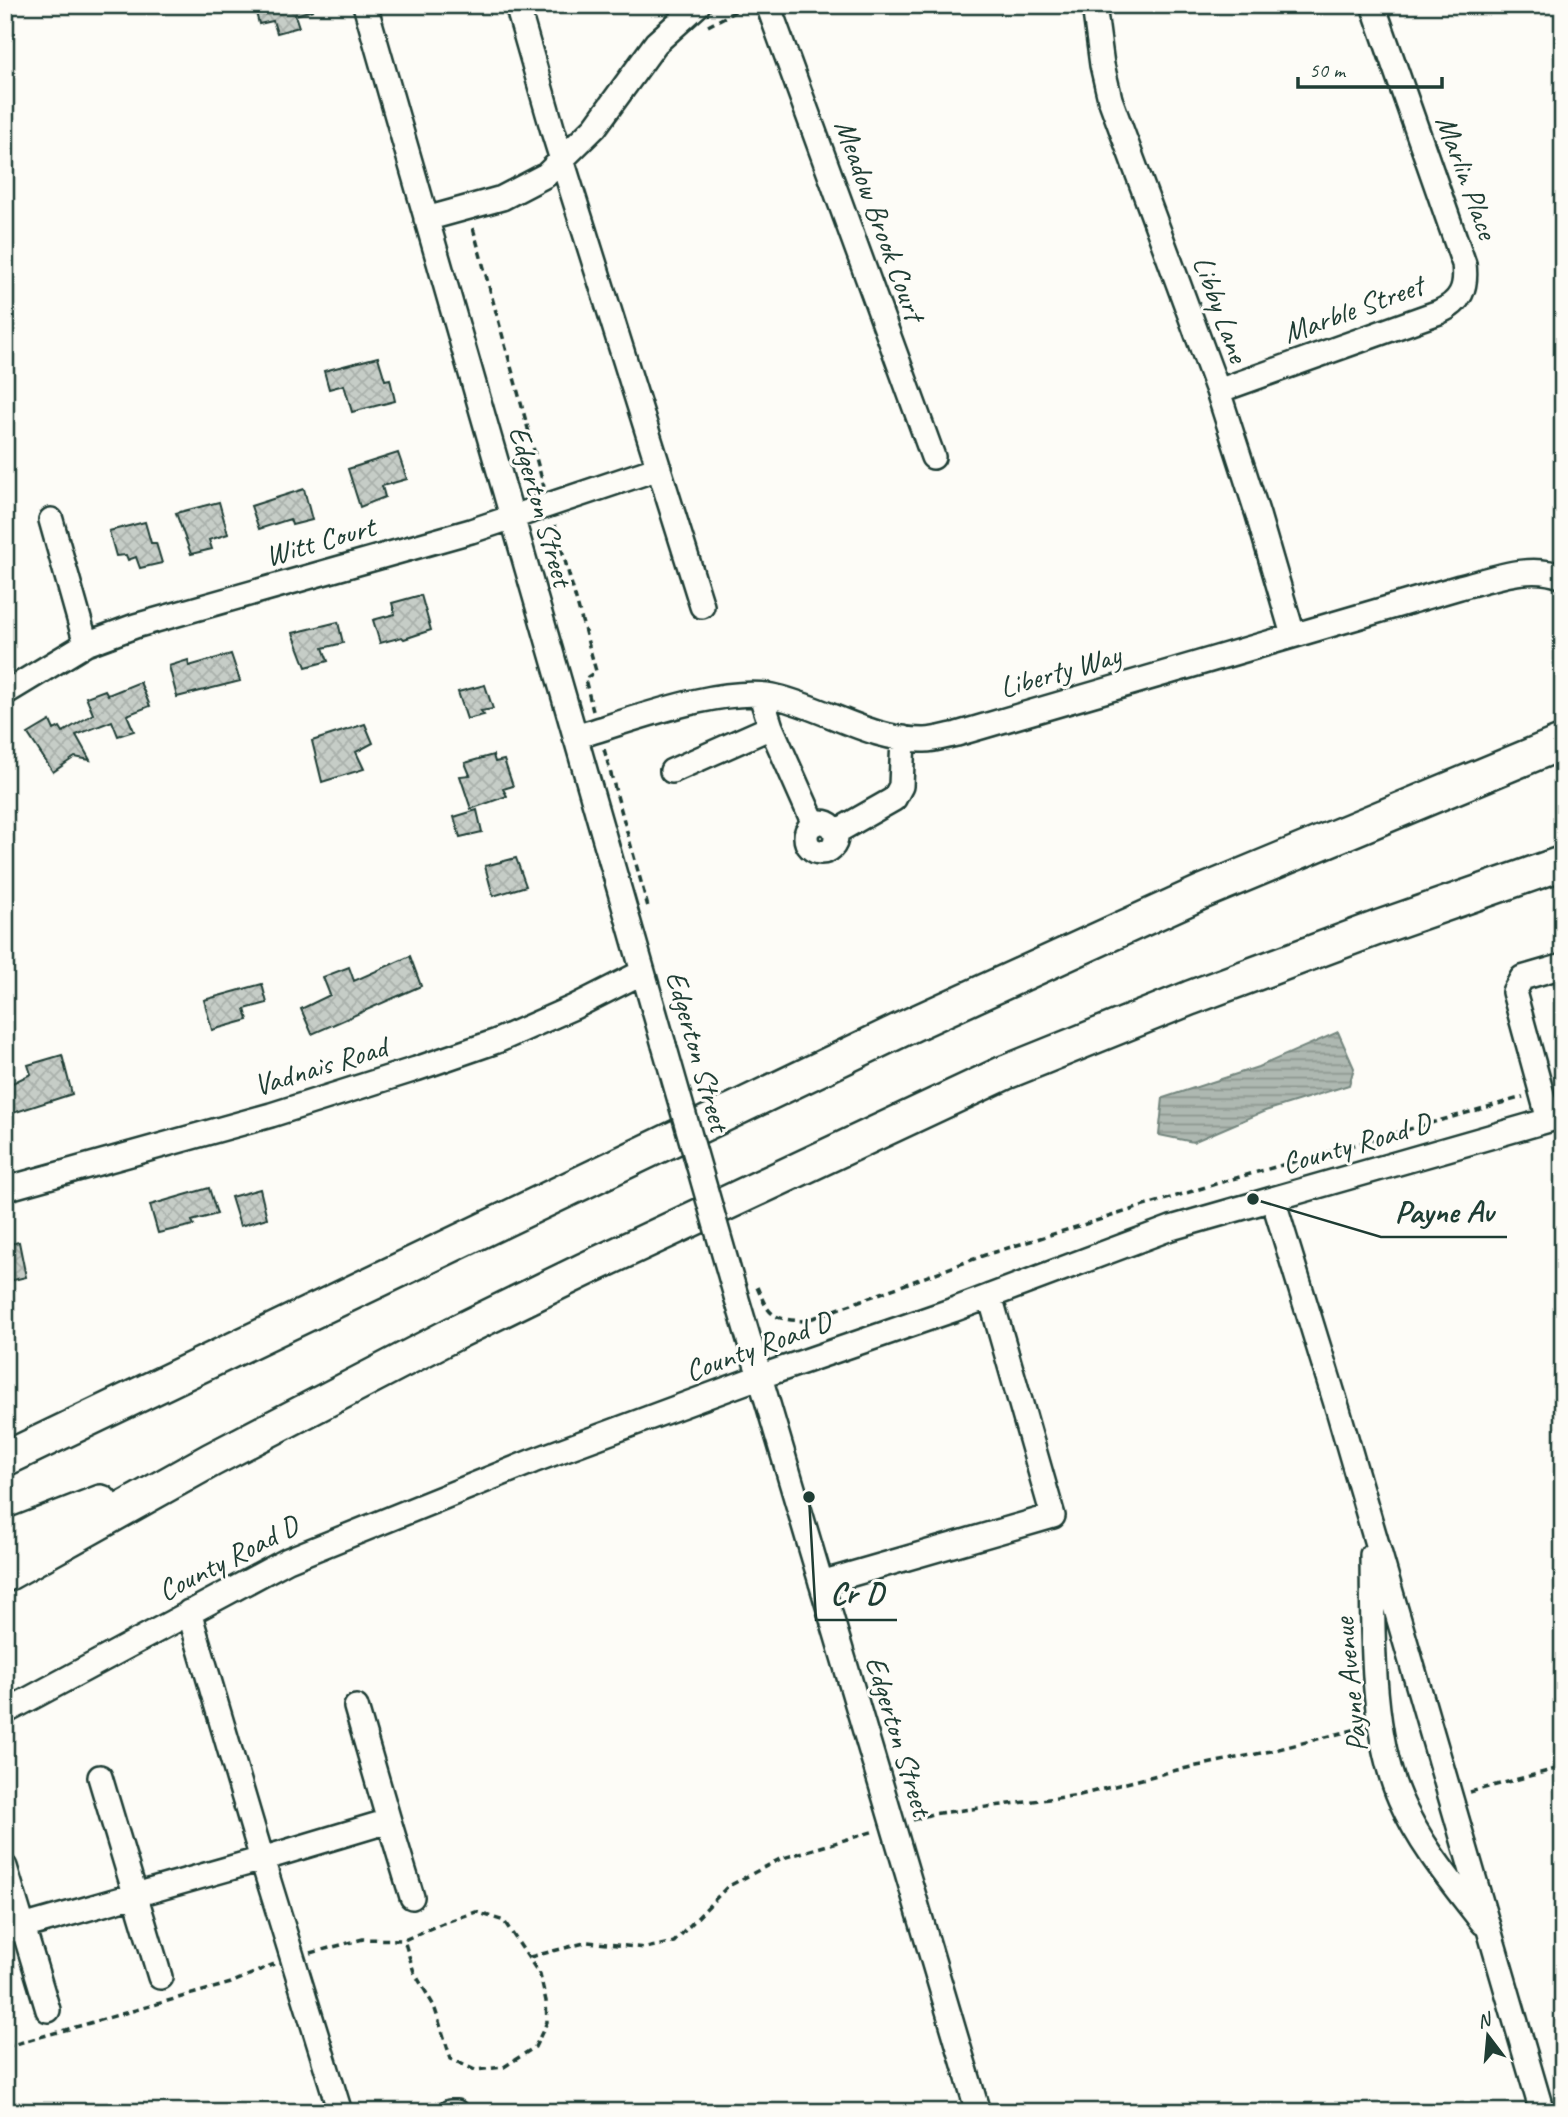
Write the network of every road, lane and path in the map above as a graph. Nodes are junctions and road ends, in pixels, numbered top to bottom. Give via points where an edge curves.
1 (365, 5) edge
2 (517, 5) edge
3 (698, 5) edge
4 (768, 5) edge
5 (1094, 5) edge
6 (1373, 5) edge
7 (563, 160) junction
8 (426, 219) junction
9 (1463, 291) joint
10 (1218, 391) junction
11 (933, 457) dead end
12 (659, 468) junction
13 (512, 519) junction
14 (51, 520) dead end
15 (1563, 577) edge
16 (702, 606) dead end
17 (1293, 635) junction
18 (86, 644) junction
19 (5, 693) edge
20 (761, 696) junction
21 (771, 727) junction
22 (575, 737) junction
23 (903, 738) junction
24 (1563, 742) edge
25 (1563, 765) edge
26 (672, 771) dead end
27 (1563, 863) edge
28 (1200, 892) junction
29 (1563, 966) edge
30 (643, 972) junction
31 (1541, 1091) junction
32 (1556, 1119) edge
33 (5, 1189) edge
34 (1273, 1199) junction
35 (746, 1291) junction
36 (990, 1296) junction
37 (760, 1377) junction
38 (5, 1459) edge
39 (211, 1460) junction
40 (1372, 1528) junction
41 (5, 1539) edge
42 (5, 1575) edge
43 (821, 1583) junction
44 (189, 1612) junction
45 (356, 1707) dead end
46 (5, 1712) edge
47 (1368, 1726) dead end
48 (1563, 1768) edge
49 (100, 1777) dead end
50 (1451, 1797) junction
51 (389, 1821) junction
52 (906, 1822) dead end
53 (881, 1829) dead end
54 (262, 1859) junction
55 (5, 1867) edge
56 (135, 1895) junction
57 (412, 1897) dead end
58 (14, 1930) edge
59 (1490, 1933) junction
60 (404, 1940) junction
61 (530, 1957) junction
62 (293, 1959) junction
63 (160, 1977) dead end
64 (48, 2010) dead end
65 (5, 2047) edge
66 (340, 2112) edge
67 (450, 2112) edge
68 (456, 2112) edge
69 (978, 2112) edge
70 (1542, 2112) edge

1 - 8 street, Edgerton Street
2 - 7 street
3 - 7 street via 656,43 610,108
4 - 11 street, Meadow Brook Court
5 - 10 street, Libby Lane via 1110,99
6 - 9 street, Marlin Place via 1464,264
7 - 8 street via 502,198
7 - 12 street
8 - 13 street, Edgerton Street
9 - 10 street, Marble Street via 1452,307
10 - 17 street, Libby Lane
12 - 13 street, Witt Court
12 - 16 street
13 - 18 street, Witt Court
13 - 22 street, Edgerton Street
14 - 18 street
15 - 17 street, Liberty Way via 1537,571 1513,574
17 - 23 street, Liberty Way via 957,734 927,740
18 - 19 street, Witt Court
20 - 21 street
20 - 22 street, Liberty Way via 706,699
20 - 23 street, Liberty Way
21 - 23 street via 814,824 829,824 836,832 894,799 901,786
21 - 26 street
22 - 30 street, Edgerton Street
24 - 28 highway
25 - 28 highway
27 - 39 highway via 1190,998 1004,1073 546,1288
28 - 38 highway via 913,1024
29 - 31 street via 1522,978 1514,992
30 - 33 street, Vadnais Road via 497,1041 439,1061
30 - 35 street, Edgerton Street, bridge
31 - 32 street
31 - 35 path via 985,1255 805,1321 780,1319
32 - 34 street, County Road D
34 - 36 street, County Road D via 1171,1228
34 - 40 street, Payne Avenue
35 - 37 street, Edgerton Street
36 - 37 street, County Road D
36 - 43 street via 1053,1516
37 - 43 street, Edgerton Street
37 - 44 street, County Road D via 378,1522 288,1560
39 - 41 highway
39 - 42 highway
40 - 50 street, Payne Avenue
40 - 59 street, Payne Avenue via 1376,1688 1384,1745 1399,1797 1430,1854
43 - 69 street, Edgerton Street
44 - 46 street, County Road D
44 - 54 street
45 - 51 street
47 - 52 path via 1080,1794 932,1814
48 - 50 path
49 - 56 street
50 - 59 street, Payne Avenue
51 - 54 street
51 - 57 street
53 - 61 path via 780,1859 727,1887 674,1942 646,1948 588,1942
54 - 56 street
54 - 62 street
55 - 58 street
56 - 58 street
56 - 63 street
58 - 64 street
59 - 70 street, Payne Avenue
60 - 61 path via 476,1912 504,1921
60 - 61 path via 414,1972 434,2006 451,2059 475,2070 504,2067 535,2047 547,2022 546,2001
60 - 62 path via 363,1939
62 - 65 path via 231,1983
62 - 66 street
67 - 68 street

